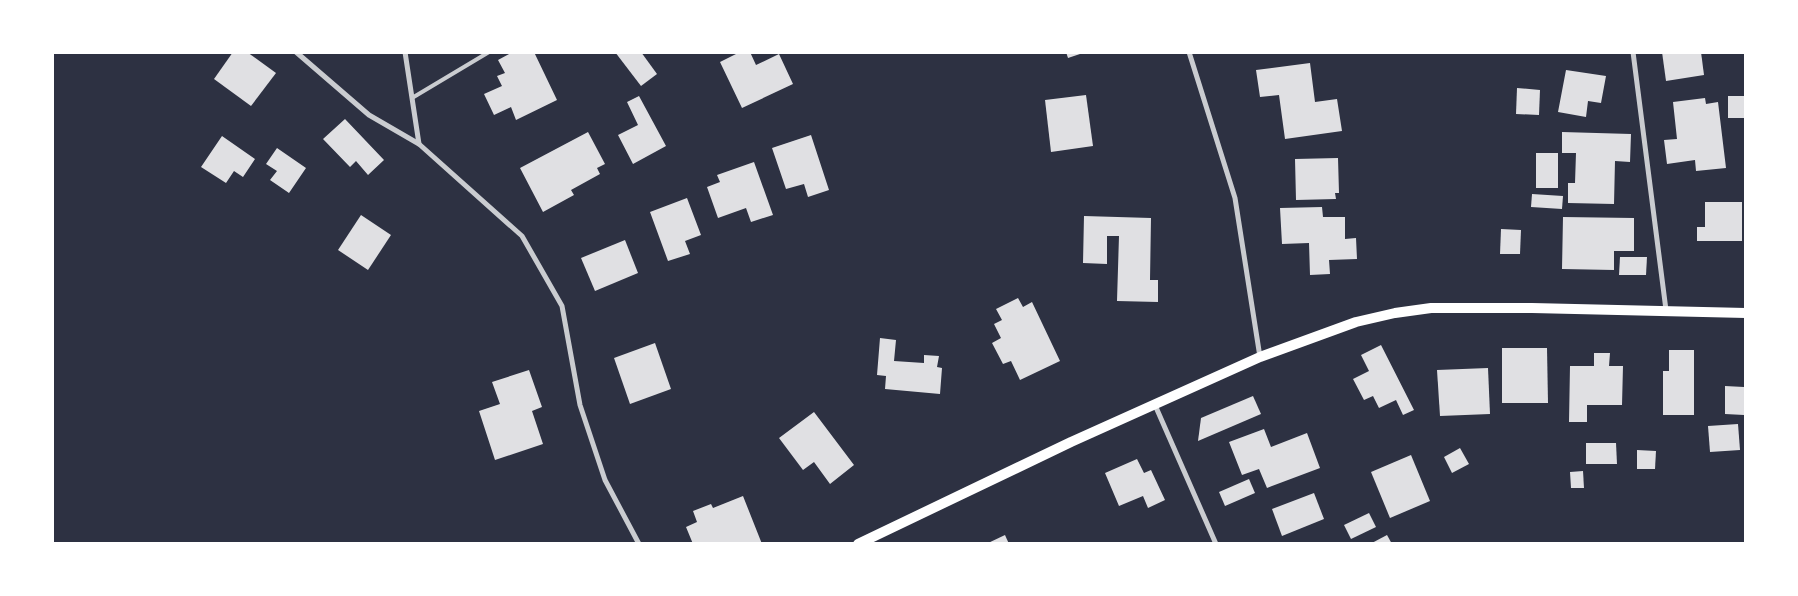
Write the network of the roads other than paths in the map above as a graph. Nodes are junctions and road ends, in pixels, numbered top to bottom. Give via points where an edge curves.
1 (296, 52) edge
2 (405, 52) edge
3 (489, 52) edge
4 (1189, 52) edge
5 (1633, 52) edge
6 (412, 98) junction
7 (419, 144) junction
8 (1666, 310) junction
9 (1746, 313) edge
10 (1260, 357) junction
11 (1154, 405) junction
12 (639, 544) edge
13 (858, 544) edge
14 (1216, 544) edge

1 - 7 street via 369,115
2 - 6 street
3 - 6 lane
4 - 10 street via 1235,198
5 - 8 street
6 - 7 street
7 - 12 street via 522,236 562,306 580,405 605,480
8 - 9 main road
8 - 10 main road via 1431,308 1356,322
10 - 11 main road
11 - 13 main road
11 - 14 street

